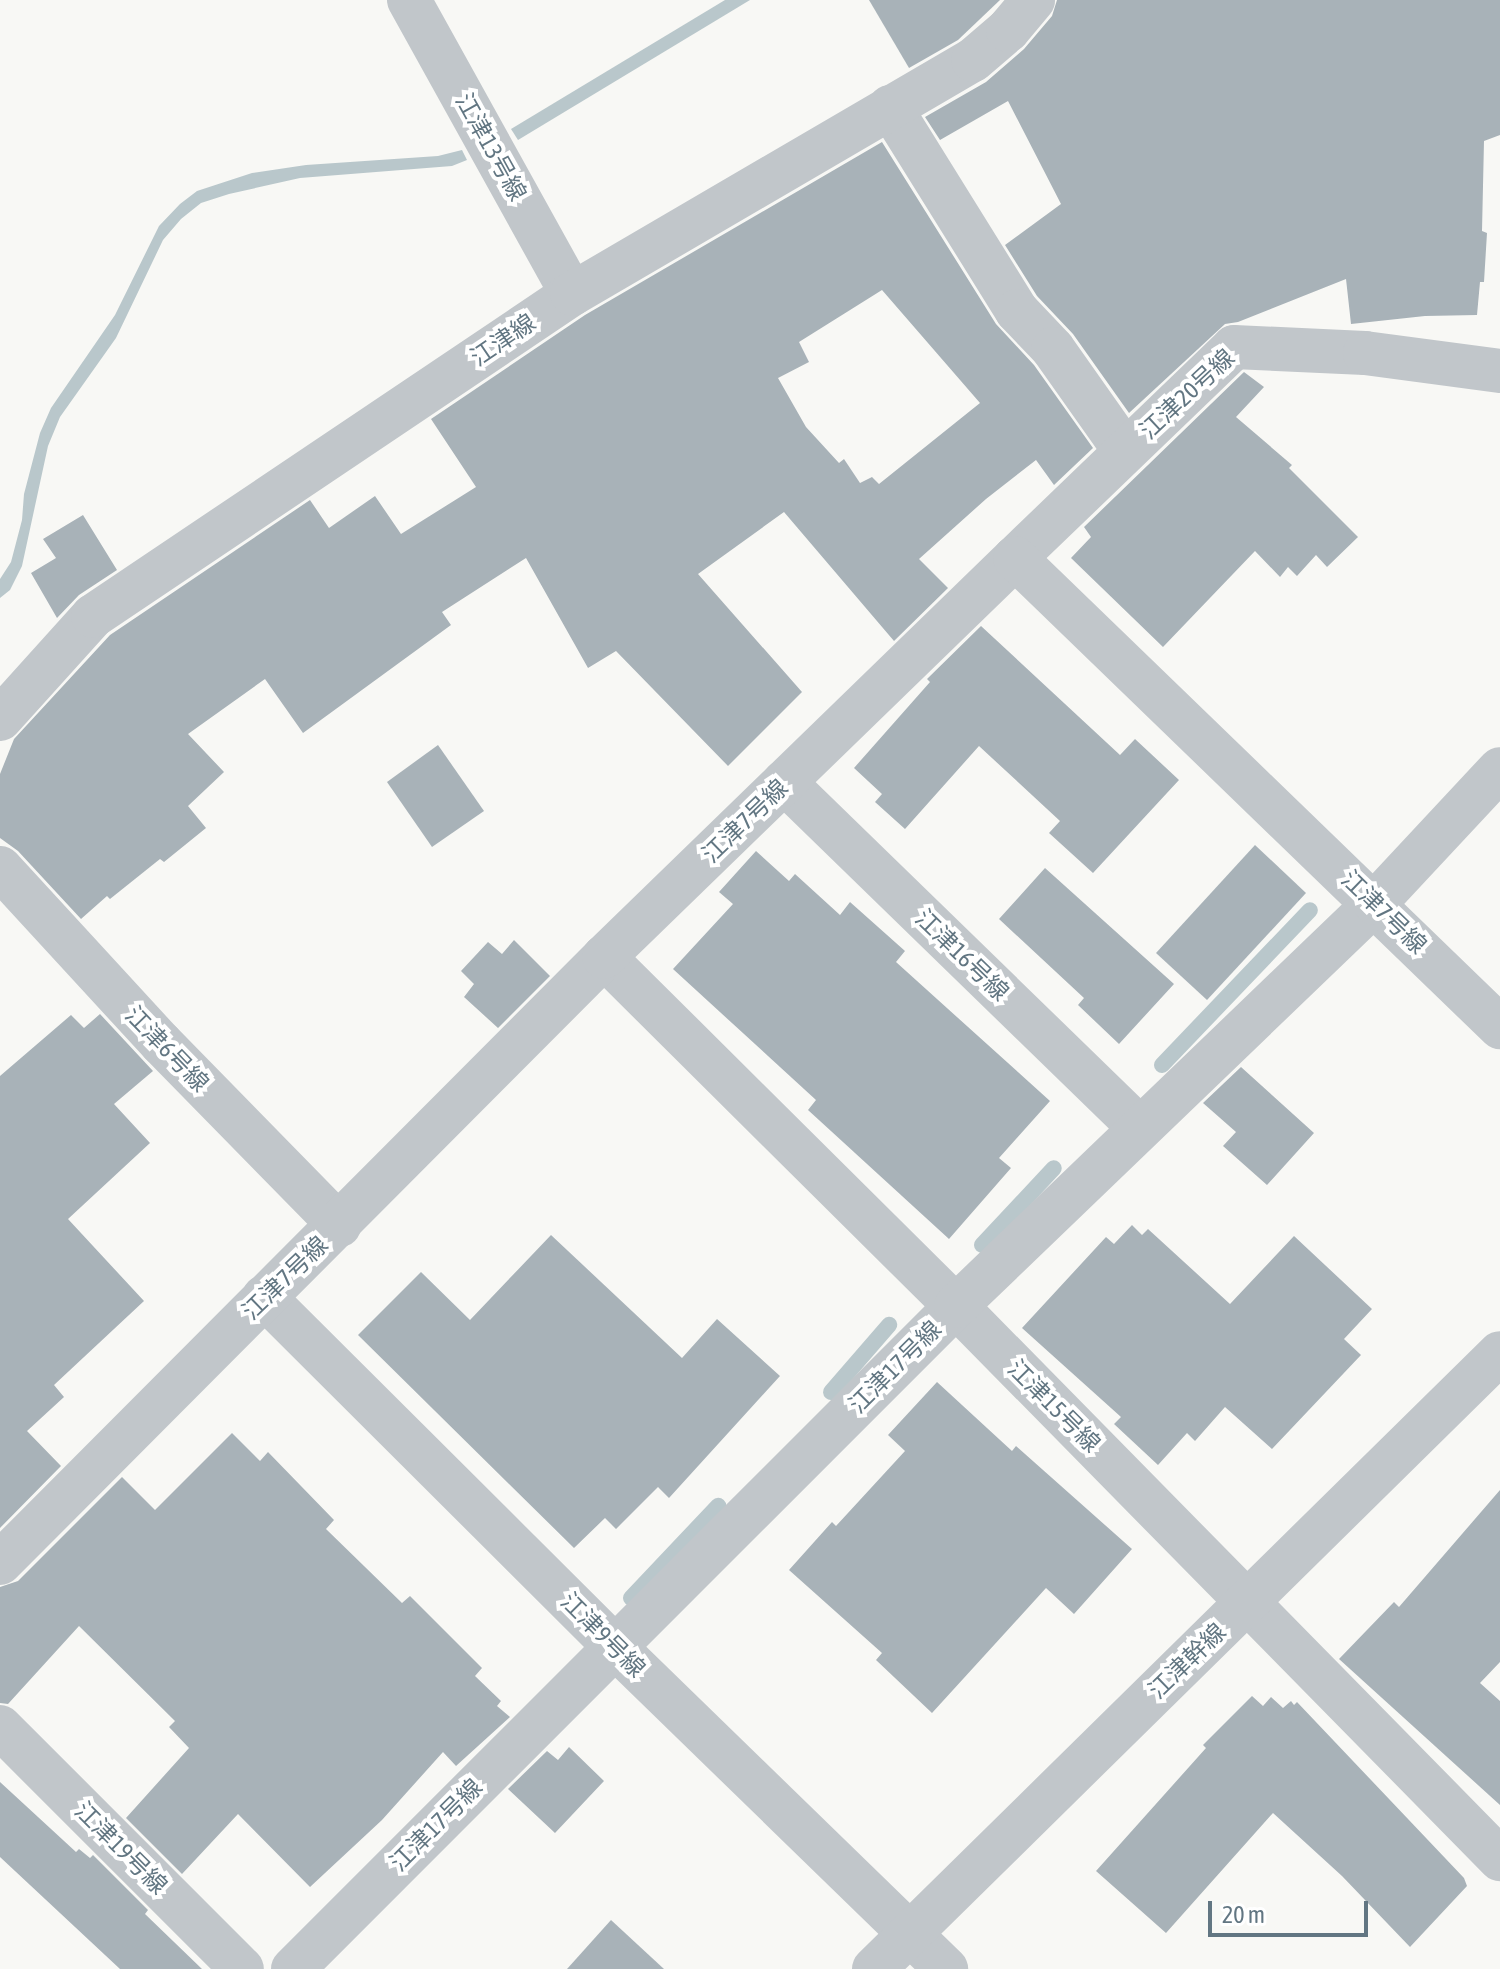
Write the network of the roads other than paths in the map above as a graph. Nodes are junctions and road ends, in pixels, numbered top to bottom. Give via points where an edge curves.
1 (409, 0) edge
2 (1033, 0) edge
3 (890, 107) junction
4 (572, 294) junction
5 (1500, 371) edge
6 (1125, 451) junction
7 (1015, 558) junction
8 (0, 719) edge
9 (1500, 769) edge
10 (784, 782) junction
11 (0, 868) edge
12 (1375, 903) junction
13 (604, 957) junction
14 (1500, 1027) edge
15 (1140, 1128) junction
16 (339, 1225) junction
17 (264, 1297) junction
18 (956, 1306) junction
19 (1500, 1353) edge
20 (0, 1563) edge
21 (1247, 1602) junction
22 (615, 1647) junction
23 (0, 1727) edge
24 (1500, 1859) edge
25 (910, 1931) junction
26 (242, 1969) edge
27 (293, 1969) edge
28 (874, 1969) edge
29 (946, 1969) edge

1 - 4 street, 江津13号線
2 - 3 street, 江津線 via 973,60
3 - 4 street, 江津線
3 - 6 street via 1017,311 1053,349
4 - 8 street, 江津線 via 93,616
5 - 6 street, 江津20号線 via 1365,353 1234,347
6 - 7 street, 江津20号線
7 - 10 street, 江津7号線
7 - 12 street, 江津7号線
9 - 12 street, 江津17号線
10 - 13 street, 江津7号線
10 - 15 street, 江津16号線
11 - 16 street, 江津6号線
12 - 14 street, 江津7号線
12 - 15 street, 江津17号線
13 - 16 street, 江津7号線
13 - 18 street, 江津15号線
15 - 18 street, 江津17号線
16 - 17 street, 江津7号線
17 - 20 street, 江津7号線
17 - 22 street, 江津9号線
18 - 21 street, 江津15号線
18 - 22 street, 江津17号線
19 - 21 street, 江津幹線
21 - 24 street, 江津15号線
21 - 25 street, 江津幹線
22 - 25 street, 江津9号線
22 - 27 street, 江津17号線
23 - 26 street, 江津19号線
25 - 28 street, 江津幹線
25 - 29 street, 江津9号線

